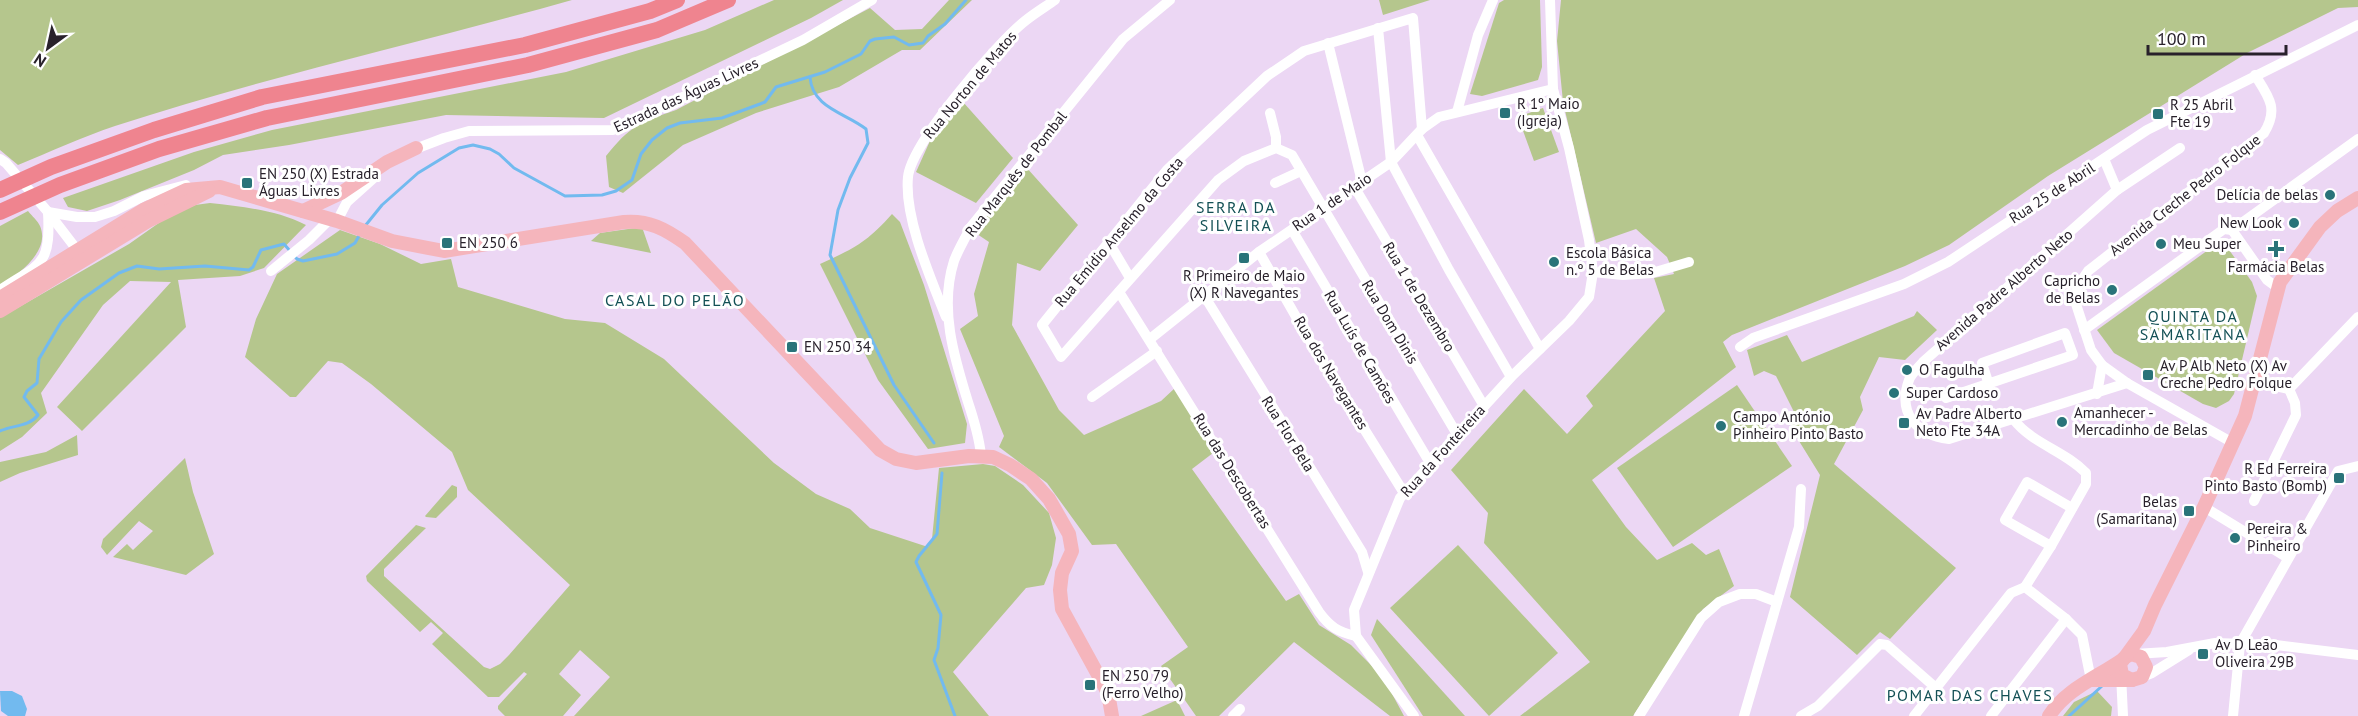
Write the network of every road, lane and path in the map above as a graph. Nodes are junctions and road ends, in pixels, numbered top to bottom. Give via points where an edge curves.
1 (677, 0) edge
2 (729, 0) edge
3 (872, 0) edge
4 (1055, 0) edge
5 (1170, 0) edge
6 (1493, 0) edge
7 (1550, 0) edge
8 (2358, 25) edge
9 (1378, 28) junction
10 (1328, 43) junction
11 (2256, 75) junction
12 (1553, 89) junction
13 (1457, 112) junction
14 (1270, 113) dead end
15 (1419, 132) junction
16 (2358, 140) edge
17 (416, 148) junction
18 (1275, 148) junction
19 (2180, 148) dead end
20 (0, 159) edge
21 (2104, 159) junction
22 (1391, 162) junction
23 (1301, 171) junction
24 (1275, 183) dead end
25 (1359, 185) junction
26 (219, 187) junction
27 (0, 190) edge
28 (2117, 190) junction
29 (332, 198) junction
30 (2358, 198) edge
31 (1322, 209) junction
32 (2352, 209) edge
33 (303, 211) junction
34 (0, 212) edge
35 (48, 212) junction
36 (330, 219) junction
37 (1292, 230) junction
38 (2232, 230) junction
39 (1108, 241) junction
40 (1259, 252) junction
41 (81, 256) junction
42 (1689, 262) dead end
43 (271, 271) dead end
44 (1593, 272) junction
45 (1130, 278) junction
46 (2278, 288) junction
47 (0, 290) edge
48 (1119, 292) junction
49 (1205, 297) junction
50 (0, 298) edge
51 (0, 310) edge
52 (2358, 317) edge
53 (948, 323) junction
54 (2084, 330) junction
55 (1150, 339) junction
56 (1740, 347) dead end
57 (1540, 349) junction
58 (2091, 350) junction
59 (1157, 351) junction
60 (2073, 355) junction
61 (2102, 365) junction
62 (1511, 377) junction
63 (2253, 381) junction
64 (2127, 383) junction
65 (1989, 385) junction
66 (2289, 389) junction
67 (2097, 394) junction
68 (1092, 397) dead end
69 (1946, 398) dead end
70 (1484, 406) junction
71 (2014, 420) junction
72 (1458, 435) junction
73 (2233, 443) junction
74 (981, 455) junction
75 (1430, 463) junction
76 (2358, 466) edge
77 (1801, 489) dead end
78 (1404, 493) junction
79 (2254, 501) dead end
80 (2204, 507) junction
81 (2072, 508) junction
82 (2051, 546) junction
83 (2288, 558) junction
84 (1368, 572) junction
85 (2025, 587) junction
86 (1777, 602) junction
87 (2066, 619) junction
88 (2144, 631) junction
89 (1356, 636) junction
90 (2240, 644) junction
91 (2194, 647) junction
92 (2358, 655) edge
93 (2132, 668) junction
94 (2091, 680) junction
95 (1936, 688) junction
96 (2123, 711) edge
97 (1112, 716) edge
98 (1414, 716) edge
99 (1639, 716) edge
100 (1744, 716) edge
101 (1801, 716) edge
102 (1914, 716) edge
103 (1991, 716) edge
104 (2049, 716) edge
105 (2233, 716) edge

1 - 27 highway via 525,45 262,98 153,130
2 - 34 highway via 657,30 528,65 267,118 159,149
3 - 17 street, Estrada das Águas Livres via 803,40 613,130 469,131
4 - 53 street, Rua Norton de Matos via 999,46 932,127 910,166 913,224
5 - 53 street, Rua Marquês de Pombal via 1123,39 970,228 954,261
6 - 13 street via 1478,34
7 - 12 street, Rua da Fonteireira
8 - 11 street, Rua 25 de Abril
9 - 10 street, Rua Emídio Anselmo da Costa
9 - 15 street, Rua Emídio Anselmo da Costa via 1413,18
9 - 22 street
10 - 25 street, Rua 1 de Dezembro
10 - 39 street, Rua Emídio Anselmo da Costa via 1304,51 1267,76 1167,170
11 - 21 street, Rua 25 de Abril via 2147,130
11 - 54 street, Avenida Creche Pedro Folque via 2273,109 2264,133 2088,271 2077,287 2075,301
12 - 13 street, Rua 1 de Maio
12 - 44 street, Rua da Fonteireira
13 - 15 street, Rua 1 de Maio via 1439,117
14 - 18 street
15 - 22 street, Rua 1 de Maio
15 - 57 street
16 - 38 street
17 - 29 main road
17 - 36 street, Estrada das Águas Livres via 390,164
18 - 23 street, Rua Dom Dinis via 1292,155
18 - 45 street via 1244,161 1218,180
19 - 28 street, Avenida Padre Alberto Neto
20 - 35 street
21 - 28 street
21 - 56 street, Rua 25 de Abril via 1948,262 1913,280 1753,338
22 - 25 street, Rua 1 de Maio
22 - 62 street
23 - 24 street
23 - 31 street, Rua Dom Dinis
25 - 31 street, Rua 1 de Maio
25 - 70 street, Rua 1 de Dezembro
26 - 33 main road
26 - 35 street via 192,184 144,196 95,217
26 - 41 main road via 186,190 170,196 145,209
28 - 71 street, Avenida Padre Alberto Neto via 1923,362 1909,379 1905,404 1910,417 1925,433 1949,439
29 - 33 main road
29 - 36 main road
30 - 32 main road
31 - 37 street, Rua 1 de Maio
31 - 72 street, Rua Dom Dinis
32 - 46 main road via 2337,211 2320,227
33 - 36 main road
35 - 41 street
35 - 47 street via 50,235 45,256 35,268
36 - 43 street, Estrada das Águas Livres
36 - 74 main road via 412,246 444,251 624,222 662,227 685,243 880,450 896,459 916,463
37 - 40 street, Rua 1 de Maio
37 - 75 street, Rua Luís de Camões
38 - 46 street via 2267,280
38 - 54 street via 2224,229
39 - 45 street
39 - 48 street, Rua Emídio Anselmo da Costa via 1042,325 1061,357
40 - 49 street, Rua 1 de Maio
40 - 78 street, Rua dos Navegantes
41 - 50 main road
41 - 51 main road
42 - 44 street via 1652,273
44 - 57 street, Rua da Fonteireira via 1586,303
45 - 48 street
46 - 63 main road
48 - 55 street, Rua das Descobertas
49 - 55 street, Rua 1 de Maio
49 - 84 street, Rua Flor Bela via 1362,552
52 - 66 street
53 - 74 street, Rua Marquês de Pombal via 980,436
54 - 58 street, Avenida Creche Pedro Folque
55 - 59 street, Rua das Descobertas
57 - 62 street, Rua da Fonteireira
58 - 60 street
58 - 61 street, Avenida Creche Pedro Folque
59 - 68 street
59 - 89 street, Rua das Descobertas via 1319,612 1329,626
60 - 65 street
60 - 65 street via 2065,333 1982,363
61 - 64 street, Avenida Creche Pedro Folque
61 - 67 street
62 - 70 street, Rua da Fonteireira
63 - 66 street
63 - 73 main road via 2245,416
64 - 67 street, Avenida Padre Alberto Neto
64 - 73 street, Avenida Creche Pedro Folque
65 - 69 street
66 - 79 street via 2296,415
67 - 71 street, Avenida Padre Alberto Neto
70 - 72 street, Rua da Fonteireira
71 - 81 street via 2023,432 2077,463 2086,473 2086,484
72 - 75 street, Rua da Fonteireira
73 - 80 main road
74 - 97 main road via 1010,465 1031,479 1069,534 1072,551 1062,573 1062,609 1108,693
75 - 78 street, Rua da Fonteireira
76 - 83 street via 2338,471
77 - 86 street via 1799,527
78 - 84 street, Rua da Fonteireira
80 - 83 street
80 - 88 main road
81 - 82 street
81 - 82 street via 2026,482 2005,520
82 - 85 street
83 - 90 street
84 - 89 street, Rua da Fonteireira via 1354,610
85 - 87 street
85 - 95 street via 2011,593
86 - 99 street via 1756,594 1740,594 1719,602 1701,618
86 - 100 street
87 - 94 street via 2082,634
87 - 103 street
88 - 93 main road
88 - 93 main road
89 - 98 street
90 - 91 street
90 - 92 street
90 - 105 street
91 - 93 street
91 - 93 street via 2172,662
93 - 94 main road
93 - 94 main road
93 - 96 street
93 - 96 street
94 - 104 main road via 2056,705
95 - 101 street via 1887,645 1880,644 1818,706
95 - 102 street

